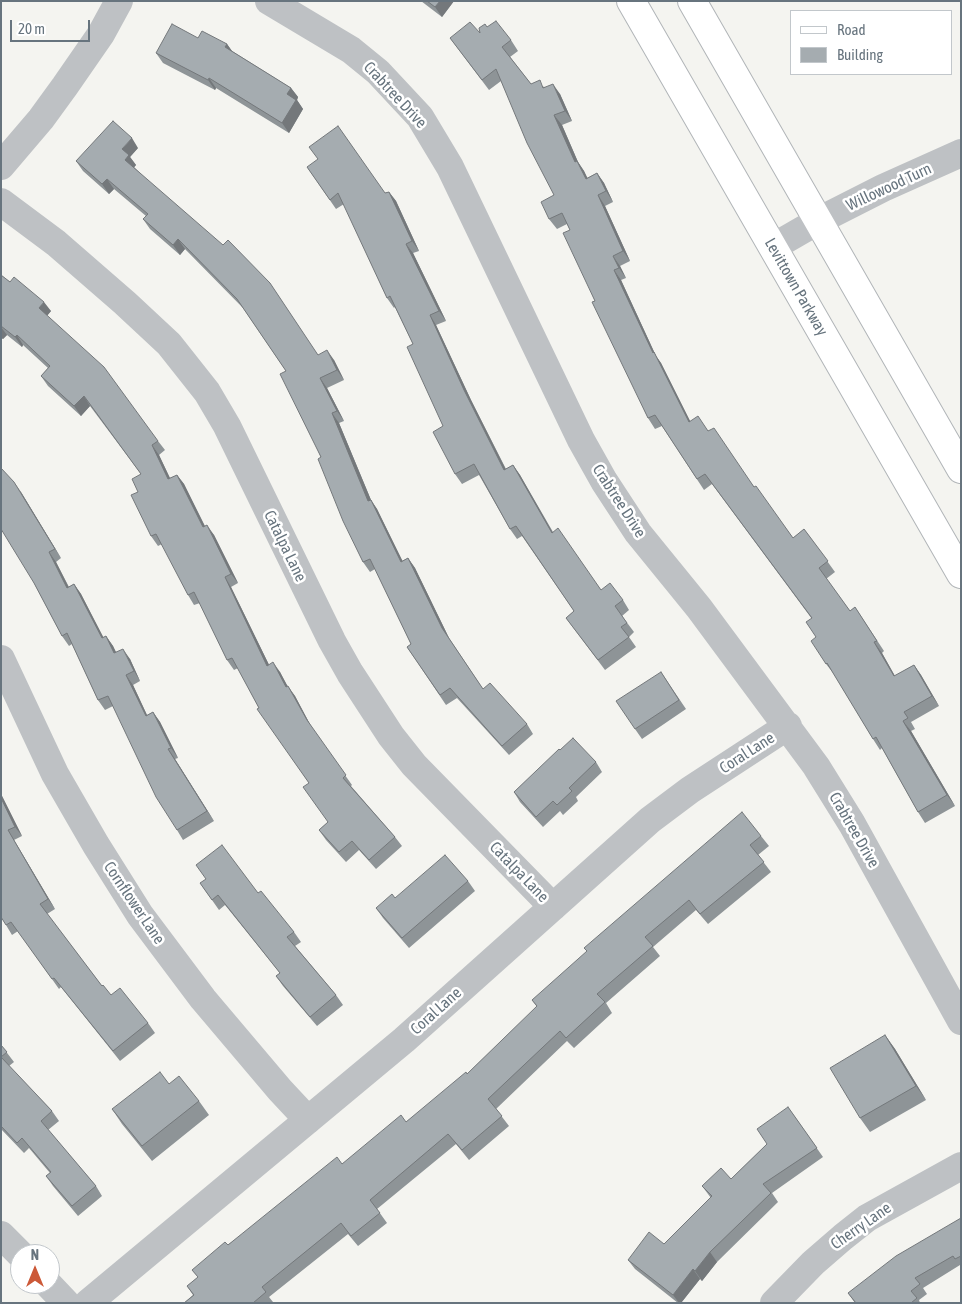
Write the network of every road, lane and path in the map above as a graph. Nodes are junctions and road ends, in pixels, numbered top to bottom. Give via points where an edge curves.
1 (119, 1) edge
2 (269, 1) edge
3 (631, 1) edge
4 (692, 1) edge
5 (961, 153) edge
6 (1, 166) edge
7 (1, 202) edge
8 (818, 221) junction
9 (773, 247) junction
10 (961, 469) edge
11 (961, 574) edge
12 (1, 659) edge
13 (788, 726) junction
14 (553, 907) junction
15 (961, 1021) edge
16 (308, 1120) junction
17 (961, 1166) edge
18 (1, 1235) edge
19 (10, 1244) edge
20 (88, 1303) edge
21 (774, 1303) edge

1 - 6 street via 101,34 65,86
2 - 13 street, Crabtree Drive via 351,50 378,72 420,118 450,166 580,440 604,481 638,533
3 - 9 main road, Levittown Parkway
4 - 8 main road
5 - 8 street, Willowood Turn
7 - 14 street, Catalpa Lane via 56,243 170,344 207,392 227,426 332,641 391,736 414,765
8 - 9 street, Willowood Turn
8 - 10 main road
9 - 11 main road, Levittown Parkway
12 - 16 street, Cornflower Lane via 55,774 140,915 203,999
13 - 14 street, Coral Lane via 650,820
13 - 15 street, Crabtree Drive via 852,824
14 - 16 street, Coral Lane via 404,1040
16 - 20 street, Coral Lane
17 - 21 street, Cherry Lane via 867,1218 813,1263
18 - 19 street

